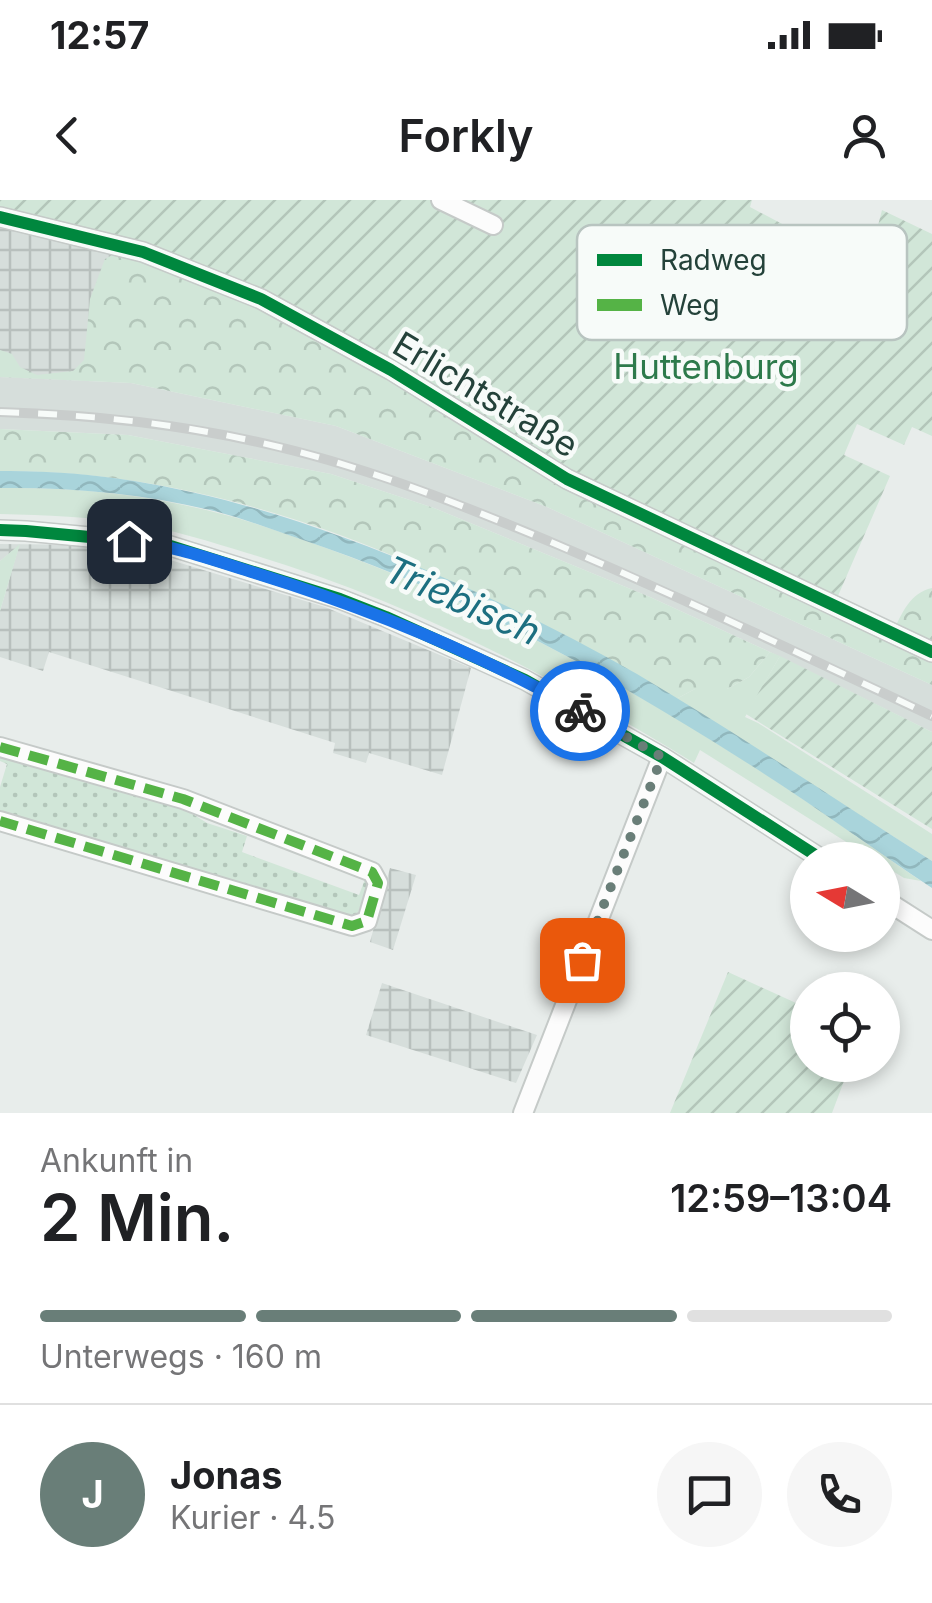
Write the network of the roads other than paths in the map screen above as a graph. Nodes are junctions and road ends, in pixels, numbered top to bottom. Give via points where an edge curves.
1 (441, 200) edge
2 (0, 218) edge
3 (493, 225) dead end
4 (0, 530) edge
5 (932, 652) edge
6 (0, 747) edge
7 (662, 757) junction
8 (0, 821) edge
9 (794, 842) edge
10 (900, 910) edge
11 (932, 930) edge
12 (523, 1113) edge

1 - 3 street
2 - 5 street, Erlichtstraße via 143,252 261,299 567,479
4 - 7 street via 164,544 340,600 525,680
6 - 8 street via 183,799 372,872 378,883 367,921 352,926
7 - 9 street
7 - 12 street
10 - 11 street

